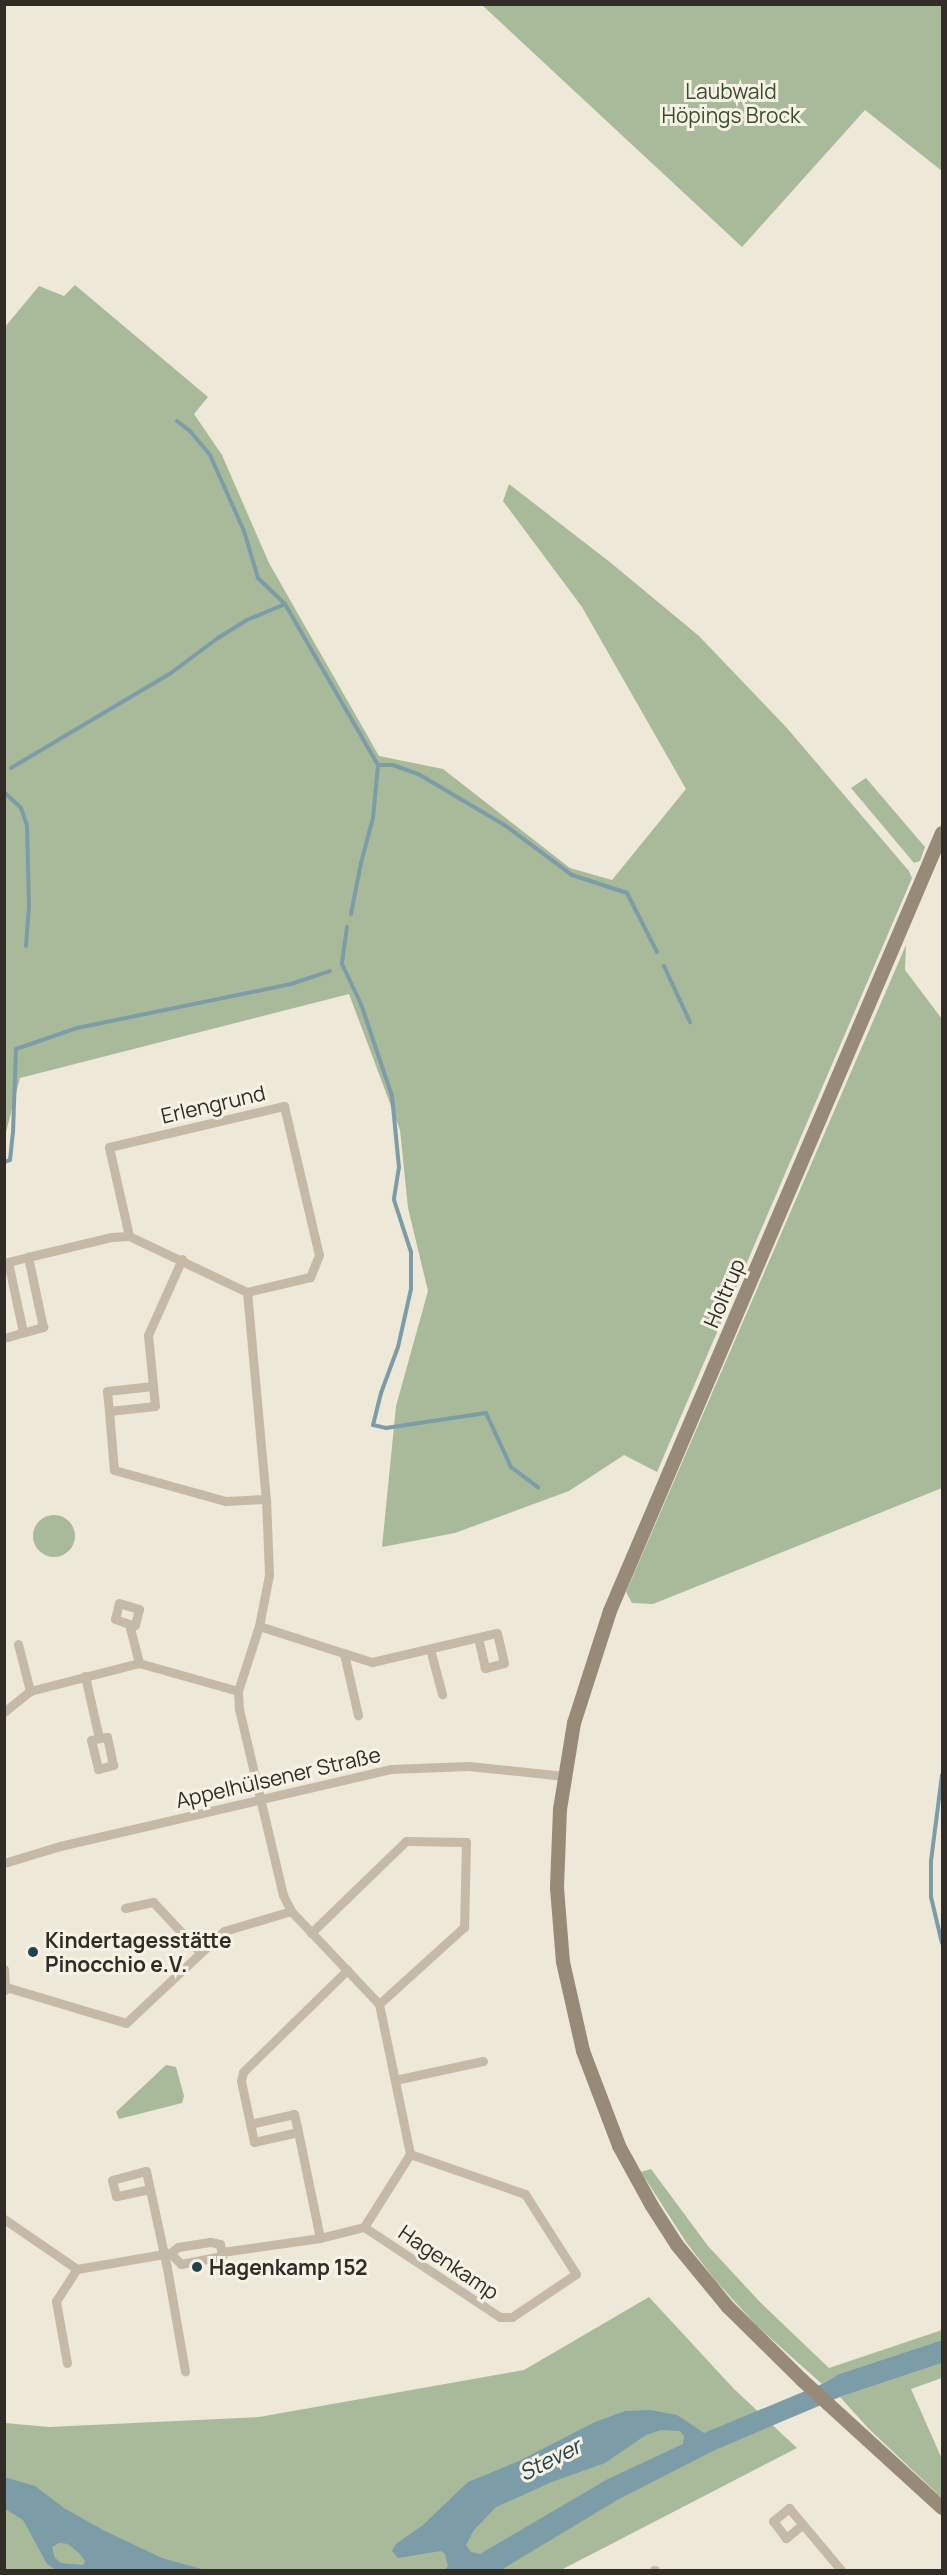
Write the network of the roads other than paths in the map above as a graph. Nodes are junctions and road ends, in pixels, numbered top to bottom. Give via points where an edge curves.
1 (942, 833) edge
2 (129, 1236) junction
3 (28, 1257) junction
4 (182, 1259) junction
5 (247, 1292) junction
6 (23, 1332) junction
7 (4, 1338) edge
8 (153, 1386) junction
9 (109, 1411) junction
10 (266, 1498) junction
11 (129, 1624) dead end
12 (259, 1626) junction
13 (478, 1638) dead end
14 (18, 1644) dead end
15 (430, 1649) junction
16 (344, 1654) junction
17 (139, 1663) junction
18 (85, 1676) junction
19 (30, 1691) junction
20 (238, 1691) junction
21 (442, 1694) dead end
22 (4, 1712) edge
23 (358, 1715) dead end
24 (99, 1738) dead end
25 (564, 1776) junction
26 (261, 1799) junction
27 (4, 1863) edge
28 (125, 1908) dead end
29 (291, 1911) junction
30 (311, 1933) junction
31 (200, 1952) junction
32 (4, 1969) edge
33 (347, 1970) junction
34 (5, 1990) edge
35 (379, 2004) junction
36 (483, 2061) dead end
37 (395, 2080) junction
38 (250, 2124) junction
39 (298, 2132) junction
40 (411, 2154) junction
41 (150, 2189) dead end
42 (4, 2220) edge
43 (364, 2227) junction
44 (320, 2238) junction
45 (222, 2252) junction
46 (167, 2254) junction
47 (77, 2269) junction
48 (67, 2363) dead end
49 (185, 2372) dead end
50 (942, 2508) edge
51 (802, 2525) dead end
52 (841, 2571) edge

1 - 25 main road, Holtrup via 610,1611 577,1712
2 - 3 street
2 - 4 street
2 - 5 street, Erlengrund via 109,1147 284,1106 319,1255 310,1277
3 - 6 street via 8,1262
3 - 6 street via 43,1327
4 - 5 street
4 - 8 street via 148,1335
5 - 10 street
6 - 7 street
8 - 9 street via 108,1391
8 - 9 street via 155,1406
9 - 10 street via 114,1470 225,1501
10 - 12 street via 269,1575
11 - 17 street
12 - 16 street
12 - 20 street
13 - 15 street
14 - 19 street
15 - 16 street via 372,1662
15 - 21 street
16 - 23 street
17 - 18 street
17 - 20 street
18 - 19 street
18 - 24 street
19 - 22 street
20 - 26 street
25 - 26 street, Appelhülsener Straße via 468,1766 416,1767 327,1782
25 - 50 main road, Holtrup via 557,1880 563,1962 583,2051 599,2100 636,2180 677,2245 728,2307
26 - 27 street, Appelhülsener Straße
26 - 29 street via 283,1895
28 - 31 street via 153,1902
29 - 30 street
29 - 31 street via 224,1931
30 - 33 street
30 - 35 street via 406,1841 466,1842 464,1927
31 - 34 street via 126,2023
32 - 34 street
33 - 35 street
33 - 38 street via 243,2072 241,2081
35 - 37 street
36 - 37 street
37 - 40 street
38 - 39 street via 254,2142
38 - 39 street via 294,2114
39 - 44 street
40 - 43 street
40 - 43 street, Hagenkamp via 525,2194 576,2274 512,2317 500,2317
41 - 46 street
42 - 47 street
43 - 44 street
44 - 45 street
45 - 46 street via 222,2256 213,2259 181,2264
45 - 46 street via 220,2244 210,2242 178,2247
46 - 47 street
46 - 49 street
47 - 48 street via 56,2301
51 - 52 street

